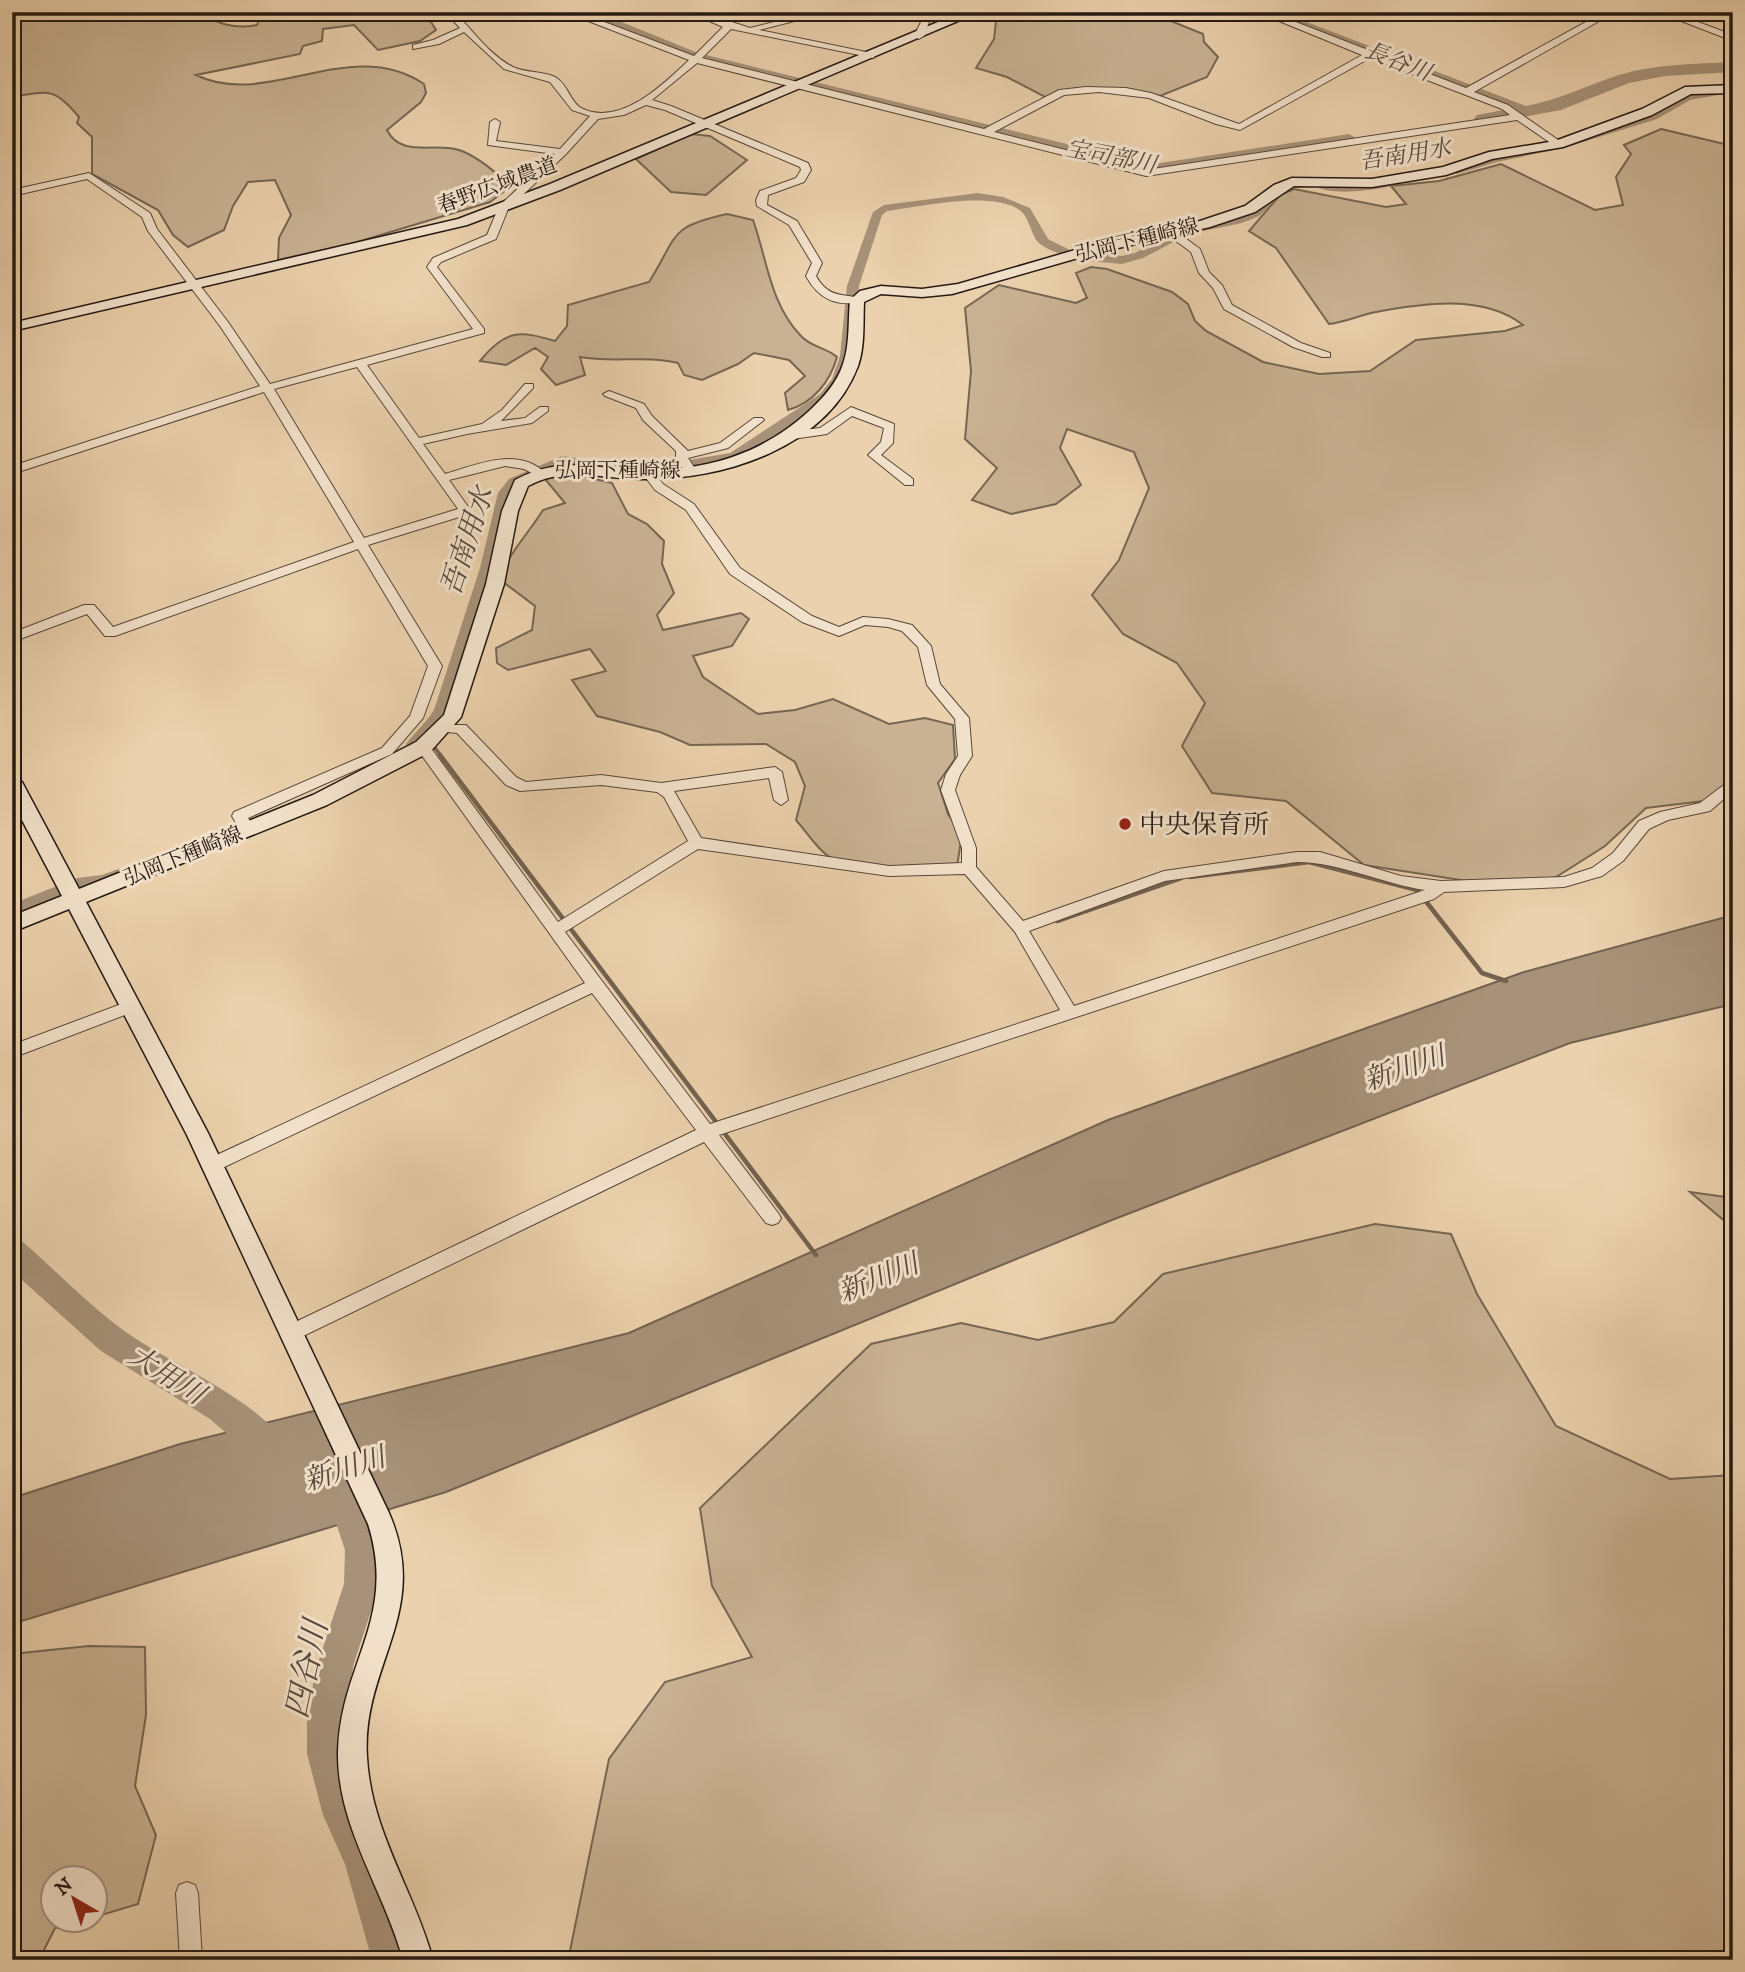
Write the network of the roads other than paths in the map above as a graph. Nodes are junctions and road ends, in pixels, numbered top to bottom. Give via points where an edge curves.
1 (449, 12) edge
2 (569, 12) edge
3 (693, 12) edge
4 (826, 12) edge
5 (863, 12) edge
6 (919, 12) edge
7 (973, 12) edge
8 (1048, 12) edge
9 (1261, 12) edge
10 (1611, 12) edge
11 (1662, 12) edge
12 (1058, 14) dead end
13 (1295, 16) dead end
14 (1284, 21) junction
15 (729, 26) junction
16 (464, 29) junction
17 (745, 29) junction
18 (919, 36) junction
19 (1733, 38) edge
20 (416, 47) dead end
21 (1370, 54) junction
22 (871, 56) junction
23 (694, 59) junction
24 (803, 83) junction
25 (1472, 89) junction
26 (1733, 89) edge
27 (647, 102) junction
28 (1514, 114) junction
29 (596, 116) junction
30 (495, 122) dead end
31 (706, 124) junction
32 (986, 132) junction
33 (1558, 144) junction
34 (563, 152) junction
35 (12, 193) edge
36 (503, 208) junction
37 (1173, 234) junction
38 (202, 283) junction
39 (850, 301) junction
40 (12, 327) edge
41 (1326, 355) dead end
42 (361, 365) junction
43 (528, 386) dead end
44 (268, 389) junction
45 (608, 394) dead end
46 (544, 409) dead end
47 (758, 420) dead end
48 (486, 427) junction
49 (786, 436) junction
50 (417, 442) junction
51 (685, 463) junction
52 (12, 470) edge
53 (536, 470) junction
54 (649, 474) junction
55 (444, 478) junction
56 (909, 482) dead end
57 (362, 543) junction
58 (12, 638) edge
59 (418, 718) junction
60 (437, 730) junction
61 (12, 782) edge
62 (1733, 783) edge
63 (662, 788) junction
64 (780, 800) dead end
65 (245, 824) junction
66 (696, 843) junction
67 (969, 868) junction
68 (1441, 887) junction
69 (69, 891) junction
70 (12, 925) edge
71 (1020, 928) junction
72 (556, 930) junction
73 (595, 985) junction
74 (132, 1006) junction
75 (1070, 1013) junction
76 (12, 1052) edge
77 (708, 1132) junction
78 (212, 1165) junction
79 (772, 1218) dead end
80 (291, 1333) junction
81 (187, 1893) dead end
82 (191, 1960) edge
83 (418, 1960) edge

1 - 16 street
2 - 23 street
3 - 15 street
4 - 17 street
5 - 6 street via 879,17
6 - 18 street via 925,22
7 - 18 main road, 春野広域農道
8 - 12 street
9 - 14 street
10 - 25 street
11 - 19 street
13 - 14 street
14 - 21 street
15 - 17 street
15 - 23 street
16 - 20 street
16 - 29 street via 506,67 553,80 564,89 570,105
17 - 22 street
18 - 22 main road, 春野広域農道
21 - 25 street
21 - 32 street via 1240,127 1135,92 1074,90
22 - 24 main road, 春野広域農道
23 - 24 street
23 - 27 street
24 - 31 main road, 春野広域農道
24 - 32 street
25 - 28 street
26 - 33 main road, 弘岡下種崎線 via 1689,90 1647,112
27 - 29 street via 624,113
27 - 31 street
28 - 32 street via 1146,173
28 - 33 street
29 - 34 street
30 - 34 street via 491,143
31 - 36 main road, 春野広域農道
31 - 39 street via 804,165 800,180 764,193 762,206 799,229 817,263 811,276 820,292
33 - 37 main road, 弘岡下種崎線 via 1372,183 1292,182 1251,209
34 - 36 street
35 - 38 street via 89,176 146,215 152,229
36 - 38 main road, 春野広域農道 via 424,232
36 - 42 street via 492,237 437,260 432,267 480,331
37 - 39 main road, 弘岡下種崎線 via 949,290 921,293 886,288
37 - 41 street via 1196,251 1204,273 1228,307 1297,345
38 - 40 main road, 春野広域農道
38 - 44 street
39 - 49 main road, 弘岡下種崎線 via 856,339 842,385 830,401
42 - 44 street
42 - 50 street
43 - 48 street
44 - 52 street
44 - 57 street
45 - 51 street via 640,406 681,450
46 - 48 street via 528,421
47 - 51 street via 729,444
48 - 50 street
49 - 51 main road, 弘岡下種崎線 via 740,461
49 - 56 street via 823,430 851,411 890,426 887,443 874,455
50 - 55 street
51 - 54 main road, 弘岡下種崎線
53 - 54 main road, 弘岡下種崎線 via 574,467
53 - 55 street via 523,463 495,463
53 - 60 main road, 弘岡下種崎線 via 515,494 495,584 452,717
54 - 67 street via 659,487 690,507 735,571 807,619 839,632 863,621 888,622 907,628 924,646 934,685 962,718 965,756 948,790 969,848
55 - 57 street via 465,511
57 - 58 street via 110,633 89,608
57 - 59 street via 435,666
59 - 60 street
59 - 65 street via 387,751
60 - 63 street via 461,728 511,780 525,787 601,780
60 - 65 main road, 弘岡下種崎線 via 320,800
60 - 72 street
61 - 69 main road
62 - 68 street via 1704,807 1644,825 1618,857 1597,872 1564,882
63 - 64 street via 775,772
63 - 66 street
65 - 69 main road, 弘岡下種崎線
66 - 67 street via 889,871
66 - 72 street
67 - 71 street
68 - 71 street via 1340,866 1320,857 1297,856 1164,876
68 - 75 street via 1429,895
69 - 70 main road, 弘岡下種崎線
69 - 74 main road
71 - 75 street
72 - 73 street
73 - 77 street
73 - 78 street
74 - 76 street
74 - 78 main road
75 - 77 street
77 - 79 street
77 - 80 street
78 - 80 main road
80 - 83 main road via 380,1522 391,1562 391,1596 354,1726 354,1776 361,1819
81 - 82 street

